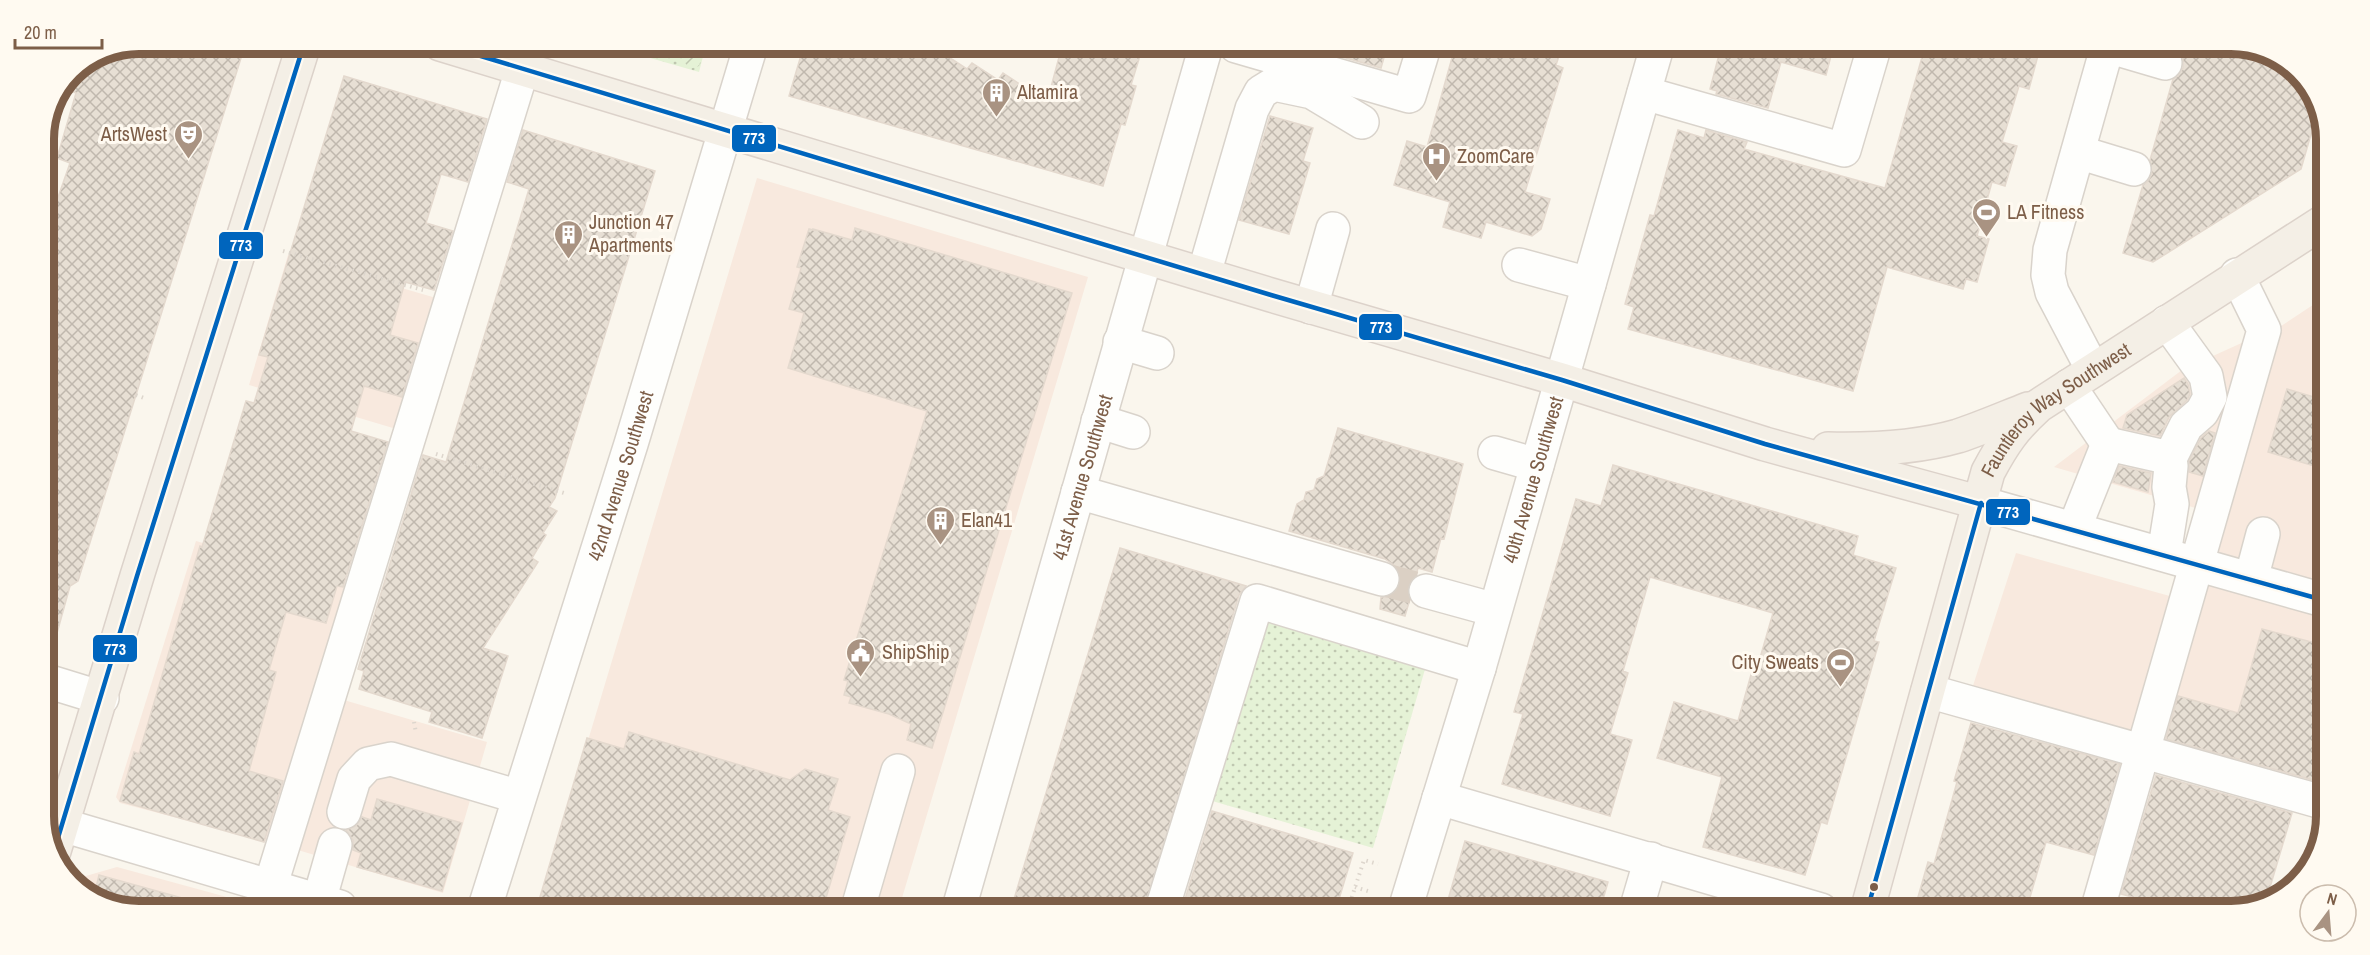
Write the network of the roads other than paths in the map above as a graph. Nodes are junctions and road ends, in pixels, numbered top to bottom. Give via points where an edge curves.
1 (301, 54) edge
2 (507, 54) edge
3 (748, 54) edge
4 (1204, 54) edge
5 (1264, 54) edge
6 (1422, 54) edge
7 (1655, 54) edge
8 (1872, 54) edge
9 (2105, 54) edge
10 (2134, 54) edge
11 (527, 57) edge
12 (2165, 63) dead end
13 (1644, 93) junction
14 (1362, 122) dead end
15 (726, 130) junction
16 (2078, 152) junction
17 (2134, 170) dead end
18 (2316, 226) edge
19 (1333, 229) dead end
20 (1145, 255) junction
21 (1519, 265) dead end
22 (1204, 274) junction
23 (2237, 275) junction
24 (1589, 284) junction
25 (1311, 307) junction
26 (2167, 322) junction
27 (1120, 342) junction
28 (1157, 353) dead end
29 (2081, 378) junction
30 (1562, 380) junction
31 (2038, 405) junction
32 (1098, 421) junction
33 (1133, 432) dead end
34 (1765, 444) junction
35 (2108, 444) junction
36 (1495, 453) dead end
37 (2170, 458) junction
38 (1537, 465) junction
39 (1078, 492) junction
40 (1981, 503) junction
41 (2074, 529) junction
42 (2264, 534) dead end
43 (2164, 554) junction
44 (2196, 563) junction
45 (1382, 579) tunnel mouth
46 (2251, 579) junction
47 (1426, 591) tunnel mouth
48 (2316, 598) edge
49 (1496, 610) junction
50 (1479, 668) junction
51 (54, 683) edge
52 (1928, 691) junction
53 (102, 698) junction
54 (2142, 752) junction
55 (898, 771) dead end
56 (519, 797) junction
57 (1439, 798) junction
58 (2316, 800) edge
59 (344, 812) dead end
60 (55, 825) edge
61 (56, 833) edge
62 (335, 845) dead end
63 (1651, 859) junction
64 (267, 896) edge
65 (304, 901) edge
66 (320, 901) edge
67 (486, 901) edge
68 (860, 901) edge
69 (961, 901) edge
70 (1164, 901) edge
71 (1407, 901) edge
72 (1639, 901) edge
73 (1791, 901) edge
74 (1870, 901) edge
75 (2100, 901) edge

1 - 53 main road
2 - 11 main road
3 - 15 street, 42nd Avenue Southwest
4 - 20 street, 41st Avenue Southwest
5 - 6 street via 1409,96
7 - 13 street, 40th Avenue Southwest
8 - 13 street via 1844,150
9 - 16 street
10 - 12 street
11 - 15 main road
11 - 64 street
13 - 24 street, 40th Avenue Southwest
14 - 22 street via 1312,92 1274,84 1261,92 1252,109
15 - 20 main road
15 - 56 street, 42nd Avenue Southwest
16 - 17 street
16 - 29 street via 2050,250 2048,275
18 - 23 main road, Fauntleroy Way Southwest
19 - 25 street
20 - 22 main road
20 - 27 street, 41st Avenue Southwest
21 - 24 street
22 - 25 main road
23 - 26 main road, Fauntleroy Way Southwest
23 - 44 street via 2264,330
24 - 30 street, 40th Avenue Southwest
25 - 30 main road
26 - 29 main road, Fauntleroy Way Southwest
26 - 37 street via 2206,376 2210,397 2202,412 2186,426
27 - 28 street
27 - 32 street, 41st Avenue Southwest
29 - 31 main road, Fauntleroy Way Southwest
29 - 35 street
30 - 34 main road
30 - 38 street, 40th Avenue Southwest
31 - 34 main road via 1957,436 1917,445 1869,450
31 - 40 main road, Fauntleroy Way Southwest via 2006,439 1988,472
32 - 33 street
32 - 39 street, 41st Avenue Southwest
34 - 40 main road
35 - 37 street
35 - 41 street
36 - 38 street
37 - 43 street via 2172,504
38 - 49 street, 40th Avenue Southwest
39 - 45 street
39 - 69 street, 41st Avenue Southwest
40 - 41 street
40 - 52 main road, Fauntleroy Way Southwest
41 - 43 street
42 - 46 street
43 - 44 street
44 - 46 street
44 - 54 street via 2161,647
46 - 48 street
47 - 49 street
49 - 50 street, 40th Avenue Southwest
50 - 57 street, 40th Avenue Southwest
50 - 70 street via 1257,601
51 - 53 street
52 - 54 street
52 - 74 main road, Fauntleroy Way Southwest
53 - 60 main road
54 - 58 street
54 - 75 street
55 - 68 street
56 - 59 street via 391,759 368,764 354,779
56 - 67 street, 42nd Avenue Southwest
57 - 63 street
57 - 71 street, 40th Avenue Southwest
61 - 64 street
62 - 66 street
63 - 72 street
63 - 73 street
64 - 65 street

